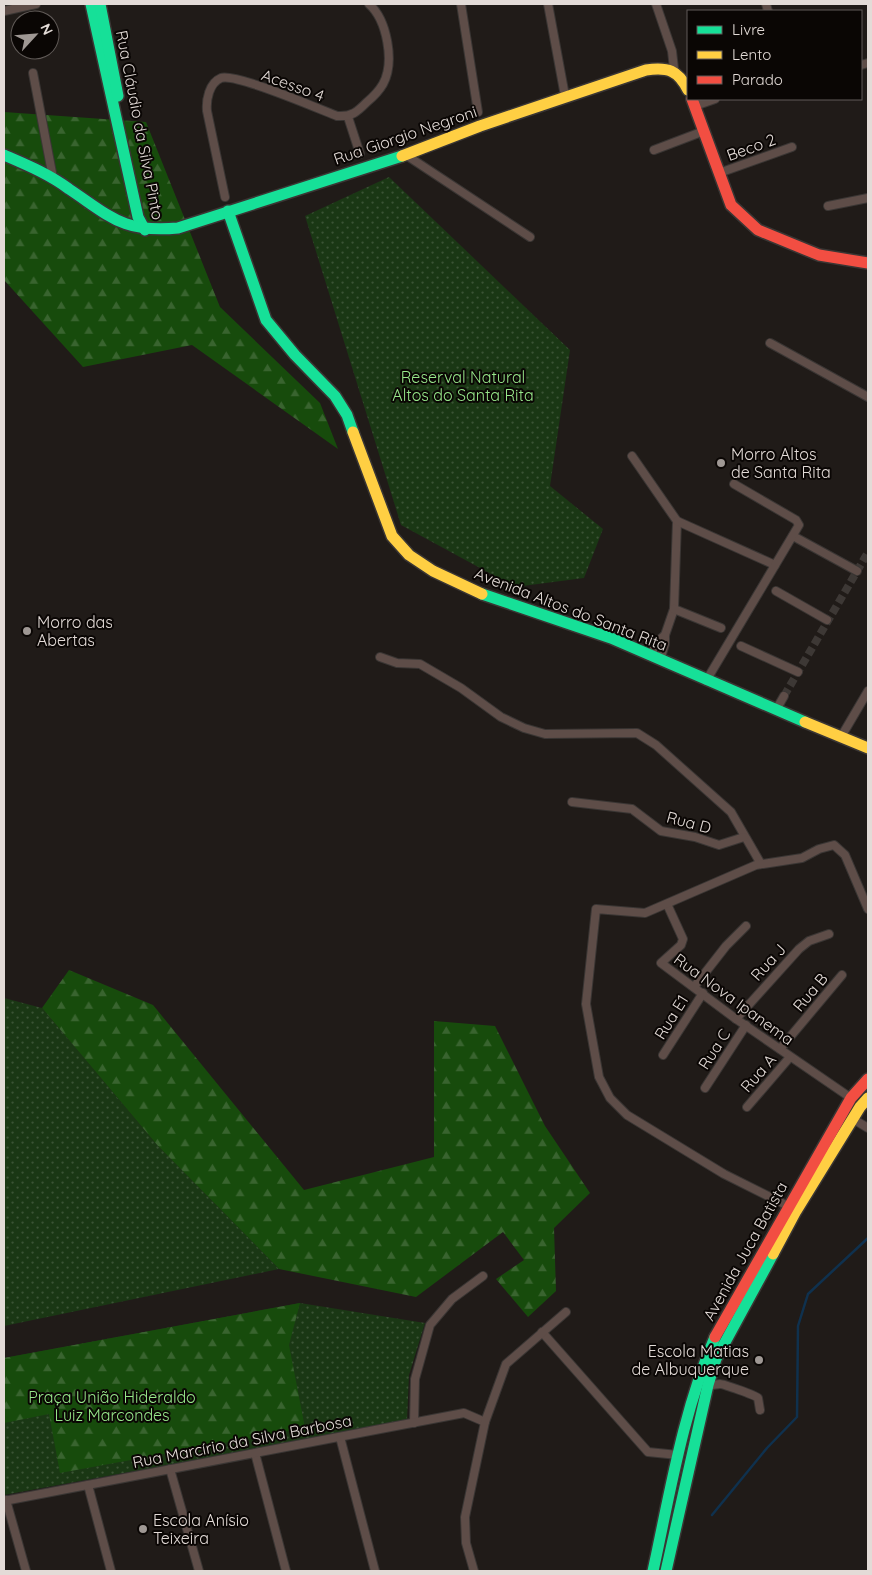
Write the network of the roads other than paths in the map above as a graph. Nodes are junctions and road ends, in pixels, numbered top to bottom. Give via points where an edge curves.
1 (36, 4) edge
2 (91, 4) edge
3 (100, 4) edge
4 (369, 4) edge
5 (461, 4) edge
6 (548, 4) edge
7 (656, 4) edge
8 (4, 11) edge
9 (674, 69) junction
10 (33, 73) dead end
11 (109, 73) junction
12 (687, 88) edge
13 (565, 96) junction
14 (708, 100) edge
15 (694, 102) edge
16 (478, 112) dead end
17 (348, 117) junction
18 (704, 131) junction
19 (792, 147) dead end
20 (654, 150) dead end
21 (4, 154) edge
22 (360, 154) dead end
23 (406, 154) junction
24 (719, 173) junction
25 (53, 178) junction
26 (225, 197) dead end
27 (868, 198) edge
28 (828, 206) dead end
29 (228, 211) junction
30 (145, 230) junction
31 (530, 237) dead end
32 (868, 263) edge
33 (770, 343) dead end
34 (868, 397) edge
35 (632, 456) dead end
36 (734, 484) dead end
37 (677, 521) junction
38 (793, 536) junction
39 (775, 565) junction
40 (857, 571) dead end
41 (776, 590) dead end
42 (674, 609) junction
43 (827, 620) dead end
44 (721, 628) dead end
45 (742, 646) dead end
46 (380, 657) dead end
47 (655, 658) junction
48 (798, 672) dead end
49 (706, 681) junction
50 (868, 691) edge
51 (784, 696) tunnel mouth
52 (776, 710) junction
53 (841, 737) junction
54 (868, 748) edge
55 (572, 802) dead end
56 (744, 837) junction
57 (761, 864) junction
58 (667, 904) junction
59 (868, 909) edge
60 (746, 926) dead end
61 (829, 934) dead end
62 (842, 975) dead end
63 (694, 987) junction
64 (702, 993) junction
65 (736, 1019) junction
66 (746, 1025) junction
67 (780, 1049) junction
68 (663, 1056) dead end
69 (790, 1056) junction
70 (868, 1079) edge
71 (705, 1088) dead end
72 (851, 1098) junction
73 (868, 1098) edge
74 (747, 1107) dead end
75 (853, 1119) junction
76 (868, 1128) edge
77 (788, 1206) junction
78 (483, 1276) dead end
79 (566, 1312) dead end
80 (542, 1332) junction
81 (708, 1385) junction
82 (760, 1410) dead end
83 (485, 1422) junction
84 (414, 1423) junction
85 (340, 1437) junction
86 (255, 1453) junction
87 (678, 1456) junction
88 (170, 1469) junction
89 (88, 1485) junction
90 (5, 1500) edge
91 (26, 1571) edge
92 (111, 1571) edge
93 (199, 1571) edge
94 (286, 1571) edge
95 (375, 1571) edge
96 (474, 1571) edge
97 (654, 1571) edge
98 (666, 1571) edge

1 - 8 street
2 - 11 street, Rua Cláudio da Silva Pinto
3 - 11 street, Rua Cláudio da Silva Pinto
4 - 17 street via 381,21 387,48 386,75 376,94
5 - 16 street
6 - 13 street
7 - 9 street via 672,51
9 - 12 street
9 - 13 street, Rua Giorgio Negroni via 646,70
10 - 25 street
11 - 30 street, Rua Cláudio da Silva Pinto via 138,217
13 - 23 street, Rua Giorgio Negroni
14 - 15 street
15 - 18 street
17 - 22 street
17 - 26 street, Acesso 4 via 337,116 231,78 223,77 216,81 206,101
18 - 20 street
18 - 24 street
19 - 24 street, Beco 2
21 - 25 street, Rua Giorgio Negroni
23 - 29 street, Rua Giorgio Negroni
23 - 31 street
24 - 32 street via 731,205 758,230 819,255
25 - 30 street, Rua Giorgio Negroni via 110,220
27 - 28 street
29 - 30 street, Rua Giorgio Negroni via 178,228
29 - 47 street, Avenida Altos do Santa Rita via 266,320 335,396 347,415 392,536 400,548 439,575 492,600 557,619
33 - 34 street
35 - 37 street
36 - 38 street via 798,521
37 - 39 street
37 - 42 street
38 - 39 street
38 - 40 street
39 - 49 street
41 - 43 street
42 - 44 street
42 - 47 street
45 - 48 street
46 - 56 street via 397,663 420,664 461,688 500,717 530,730 567,735 637,733 656,745 715,796 731,812
47 - 49 street, Avenida Altos do Santa Rita
49 - 52 street, Avenida Altos do Santa Rita
50 - 53 street
51 - 52 street
52 - 53 street, Avenida Altos do Santa Rita
53 - 54 street, Avenida Altos do Santa Rita
55 - 56 street, Rua D via 632,809 661,831 719,845
56 - 57 street
57 - 58 street
57 - 59 street via 802,858 829,845 839,847 853,871
58 - 63 street, Rua Nova Ipanema via 683,940 660,963
58 - 77 street via 646,913 596,909 586,1004 599,1077 610,1098 627,1115 724,1174
60 - 63 street
61 - 65 street, Rua J via 799,948
62 - 67 street, Rua B
63 - 64 street, Rua Nova Ipanema
64 - 65 street, Rua Nova Ipanema
64 - 68 street, Rua E1
65 - 66 street, Rua Nova Ipanema
66 - 67 street, Rua Nova Ipanema
66 - 71 street, Rua C
67 - 69 street, Rua Nova Ipanema
69 - 72 street, Rua Nova Ipanema
69 - 74 street, Rua A
70 - 72 street, Avenida Juca Batista
72 - 77 street, Avenida Juca Batista
73 - 75 street, Avenida Juca Batista
75 - 76 street
75 - 81 street, Avenida Juca Batista via 796,1211 744,1306 716,1359
77 - 87 street, Avenida Juca Batista via 720,1326 706,1358
78 - 84 street via 452,1299 430,1325 415,1379
79 - 80 street
80 - 83 street via 506,1364
80 - 87 street via 648,1452
81 - 82 street via 720,1384 746,1391 758,1398
81 - 98 street, Avenida Juca Batista
83 - 84 street, Rua Marcírio da Silva Barbosa via 464,1413
83 - 96 street via 465,1517 466,1543
84 - 85 street, Rua Marcírio da Silva Barbosa
85 - 86 street, Rua Marcírio da Silva Barbosa
85 - 95 street
86 - 88 street, Rua Marcírio da Silva Barbosa
86 - 94 street
87 - 97 street, Avenida Juca Batista
88 - 89 street, Rua Marcírio da Silva Barbosa
88 - 93 street
89 - 90 street, Rua Marcírio da Silva Barbosa
89 - 92 street
90 - 91 street

